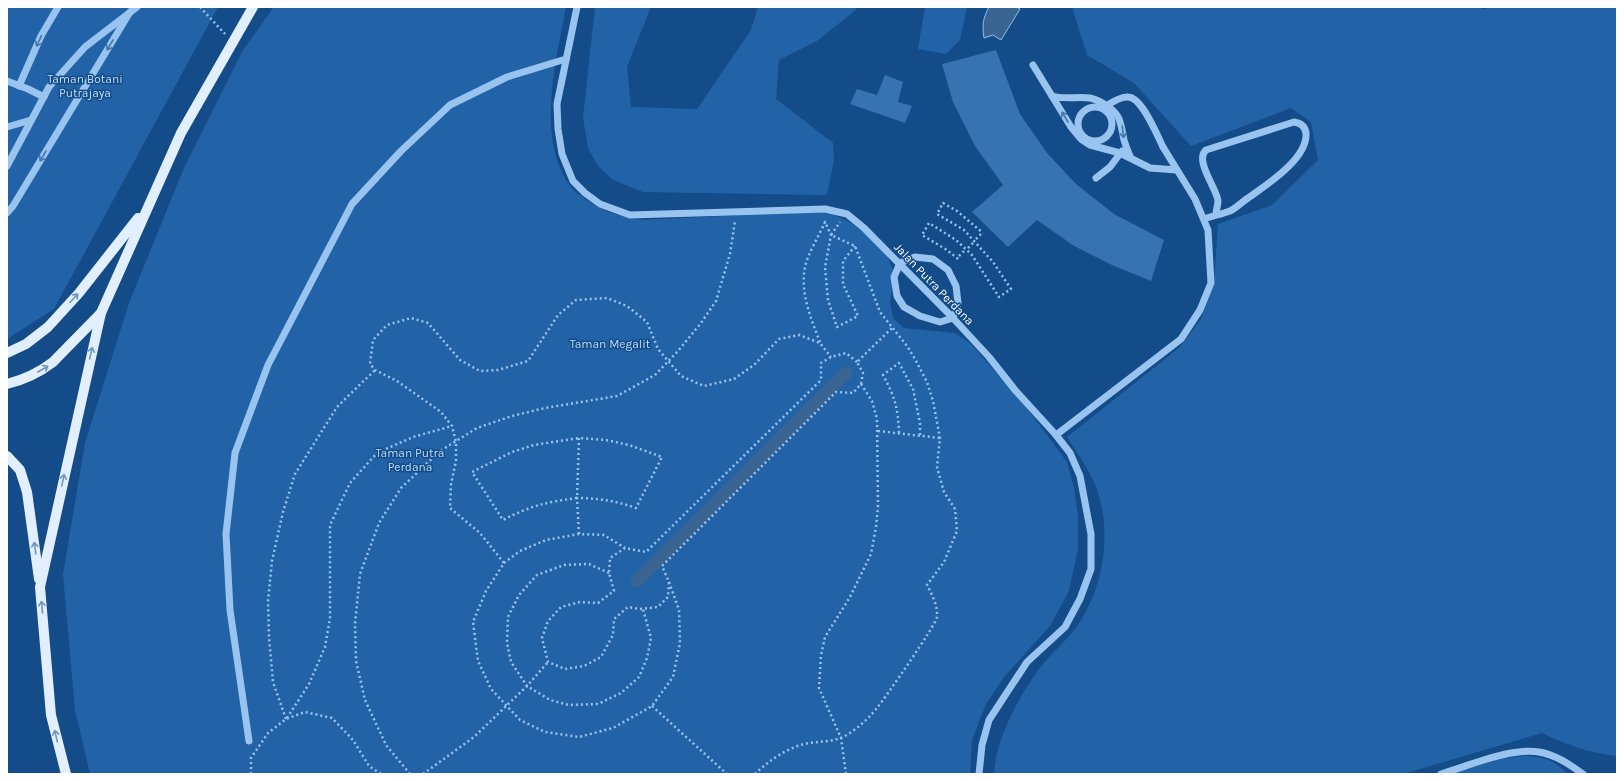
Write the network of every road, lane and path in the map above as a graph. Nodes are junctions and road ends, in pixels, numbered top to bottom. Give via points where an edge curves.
1 (58, 7) edge
2 (137, 7) edge
3 (200, 7) edge
4 (253, 7) edge
5 (577, 7) edge
6 (130, 12) junction
7 (233, 42) junction
8 (566, 59) junction
9 (1033, 65) dead end
10 (7, 81) edge
11 (19, 86) junction
12 (1052, 96) junction
13 (44, 97) junction
14 (1102, 108) junction
15 (31, 120) junction
16 (7, 127) edge
17 (1126, 146) junction
18 (1120, 153) junction
19 (1131, 158) junction
20 (7, 166) edge
21 (1176, 170) junction
22 (1096, 178) dead end
23 (148, 206) junction
24 (7, 212) edge
25 (737, 212) junction
26 (847, 214) junction
27 (1216, 214) junction
28 (1204, 219) junction
29 (831, 234) junction
30 (976, 239) dead end
31 (972, 243) dead end
32 (855, 246) junction
33 (968, 248) dead end
34 (964, 251) dead end
35 (900, 263) junction
36 (101, 313) junction
37 (953, 318) junction
38 (892, 328) junction
39 (820, 343) junction
40 (7, 353) edge
41 (831, 356) junction
42 (669, 361) junction
43 (857, 362) junction
44 (375, 370) junction
45 (7, 384) edge
46 (861, 384) junction
47 (452, 426) junction
48 (878, 431) junction
49 (899, 433) junction
50 (920, 435) junction
51 (1056, 436) junction
52 (579, 438) junction
53 (940, 438) junction
54 (456, 442) junction
55 (7, 456) edge
56 (577, 498) junction
57 (579, 534) junction
58 (625, 548) junction
59 (504, 563) junction
60 (609, 573) junction
61 (669, 582) junction
62 (40, 587) junction
63 (644, 609) junction
64 (548, 662) junction
65 (527, 686) junction
66 (507, 706) junction
67 (652, 706) junction
68 (286, 719) junction
69 (841, 738) junction
70 (249, 741) dead end
71 (62, 760) junction
72 (60, 774) edge
73 (66, 774) edge
74 (252, 774) edge
75 (381, 774) edge
76 (410, 774) edge
77 (423, 774) edge
78 (726, 774) edge
79 (755, 774) edge
80 (846, 774) edge
81 (979, 774) edge
82 (1441, 774) edge
83 (1583, 774) edge

1 -> 11 street via 41,36
2 - 6 street
3 - 7 path
4 - 7 main road
5 - 8 street, Jalan Putra Perdana
6 - 13 street via 85,47
6 -> 24 street
7 - 23 main road via 181,133
8 - 25 street, Jalan Putra Perdana via 556,104 558,129 562,154 573,181 585,193 600,204 630,215
8 - 70 street via 507,77 450,105 401,151 352,204 268,365 235,452 226,534 230,610
9 - 12 street
10 - 11 street
11 - 13 street
12 -> 17 street via 1065,99 1088,97 1110,108 1119,118
18 -> 12 street via 1090,145 1081,139
13 - 15 street
14 - 14 street via 1110,114 1113,122 1111,131 1101,140 1088,140 1081,134 1078,126 1079,117 1085,110
14 - 21 street, bridge via 1127,96 1132,97 1143,108
15 - 16 street
15 - 20 street
17 - 18 street
17 - 19 street
18 - 19 street
18 - 22 street via 1110,167
19 - 21 street via 1150,168
21 - 28 street via 1195,199
23 - 36 main road
40 -> 23 main road via 26,344 48,327 79,293
25 - 26 street, Jalan Putra Perdana via 825,209
25 - 42 path via 730,254 716,301
26 - 29 path
26 - 35 street, Jalan Putra Perdana
27 - 27 street via 1230,211 1293,163 1306,138 1305,129 1301,124 1294,122 1202,153 1208,179 1218,202
27 - 28 street
28 - 51 street via 1208,230 1210,283 1200,310 1181,340
29 - 32 path
29 - 32 path via 825,267 828,300 837,327 858,316 843,284 843,260
29 - 39 path via 825,222 806,266 804,278 808,312
30 - 34 path via 982,233 957,211 943,203 937,214 964,230 993,262 1011,289 1000,297 972,255 956,240 929,223 922,235 958,258
31 - 33 path
32 - 38 path via 880,312
35 - 37 street, Jalan Putra Perdana
35 - 37 street via 894,277 897,296 904,307 920,316 940,322
35 - 37 street via 915,257 927,258 933,259 948,270 956,286 958,303
45 -> 36 main road via 18,382 46,368
62 -> 36 main road
37 - 51 street, Jalan Putra Perdana
38 - 43 path
38 - 53 path via 907,346 927,382
39 - 41 path
39 - 42 path via 799,335 779,339 754,365 734,379 704,386 681,376
41 - 43 path via 846,353
41 - 58 path via 821,363 821,380 646,552
42 - 44 path via 658,349 647,322 627,306 607,298 576,300 558,314 528,361 498,370 480,372 460,360 428,324 411,318 387,325 373,340 370,364
42 - 54 path via 655,375 617,396 512,416 477,428
43 - 46 path via 864,373
44 - 47 path via 441,412
44 - 68 path via 337,407 295,474 283,512 272,561 268,601 273,682
46 - 48 path via 872,401
46 - 61 path via 853,393 836,392 662,566
47 - 54 path
47 - 68 path via 413,436 377,452 350,483 330,525 330,618 326,647 308,684
48 - 49 path
48 - 69 path via 878,506 871,554 850,597 825,638 821,655 819,688
49 - 50 path
49 - 50 path via 894,395 883,375 899,363 913,388
50 - 53 path
51 - 81 street, Jalan Putra Perdana via 1070,453 1080,476 1091,534 1091,569 1080,599 1065,627 1027,662 989,720 982,745
52 - 56 path
52 - 56 path via 629,445 662,457 636,508 619,502
52 - 56 path via 540,444 512,452 472,472 503,520 550,501
53 - 69 path via 937,467 944,492 955,509 957,531 944,562 927,585 934,600 937,617 877,708 858,727
54 - 59 path via 450,508 480,532
54 - 76 path via 440,451 401,488 379,523 360,574 354,624 356,661 365,700 386,744
62 -> 55 main road via 27,492 20,470
56 - 57 path
57 - 58 path via 604,536
57 - 59 path via 546,540 520,551
58 - 60 path via 610,558
59 - 66 path via 486,591 473,622 478,661 491,689
60 - 64 path via 614,591 598,603 580,602 561,606 548,622 542,638
60 - 65 path via 588,564 564,565 537,575 519,595 508,616 507,643 511,662
61 - 63 path via 668,597 658,607
61 - 67 path via 679,610 680,643 672,677
71 -> 62 main road via 51,715
63 - 64 path via 628,606 614,619 613,635 601,657 584,666 565,669
63 - 65 path via 651,638 647,658 639,677 621,693 598,704 570,705 550,700
64 - 65 path
65 - 66 path
66 - 67 path via 520,720 545,732 579,738 613,728
66 - 77 path via 474,738
67 - 78 path
68 - 74 path via 268,733 252,758
68 - 75 path via 305,712 332,718 354,740 369,766
69 - 79 path via 831,742 808,743 776,755
69 - 80 path
71 - 72 street
71 - 73 main road
82 - 83 street via 1499,756 1518,752 1538,752 1563,760

